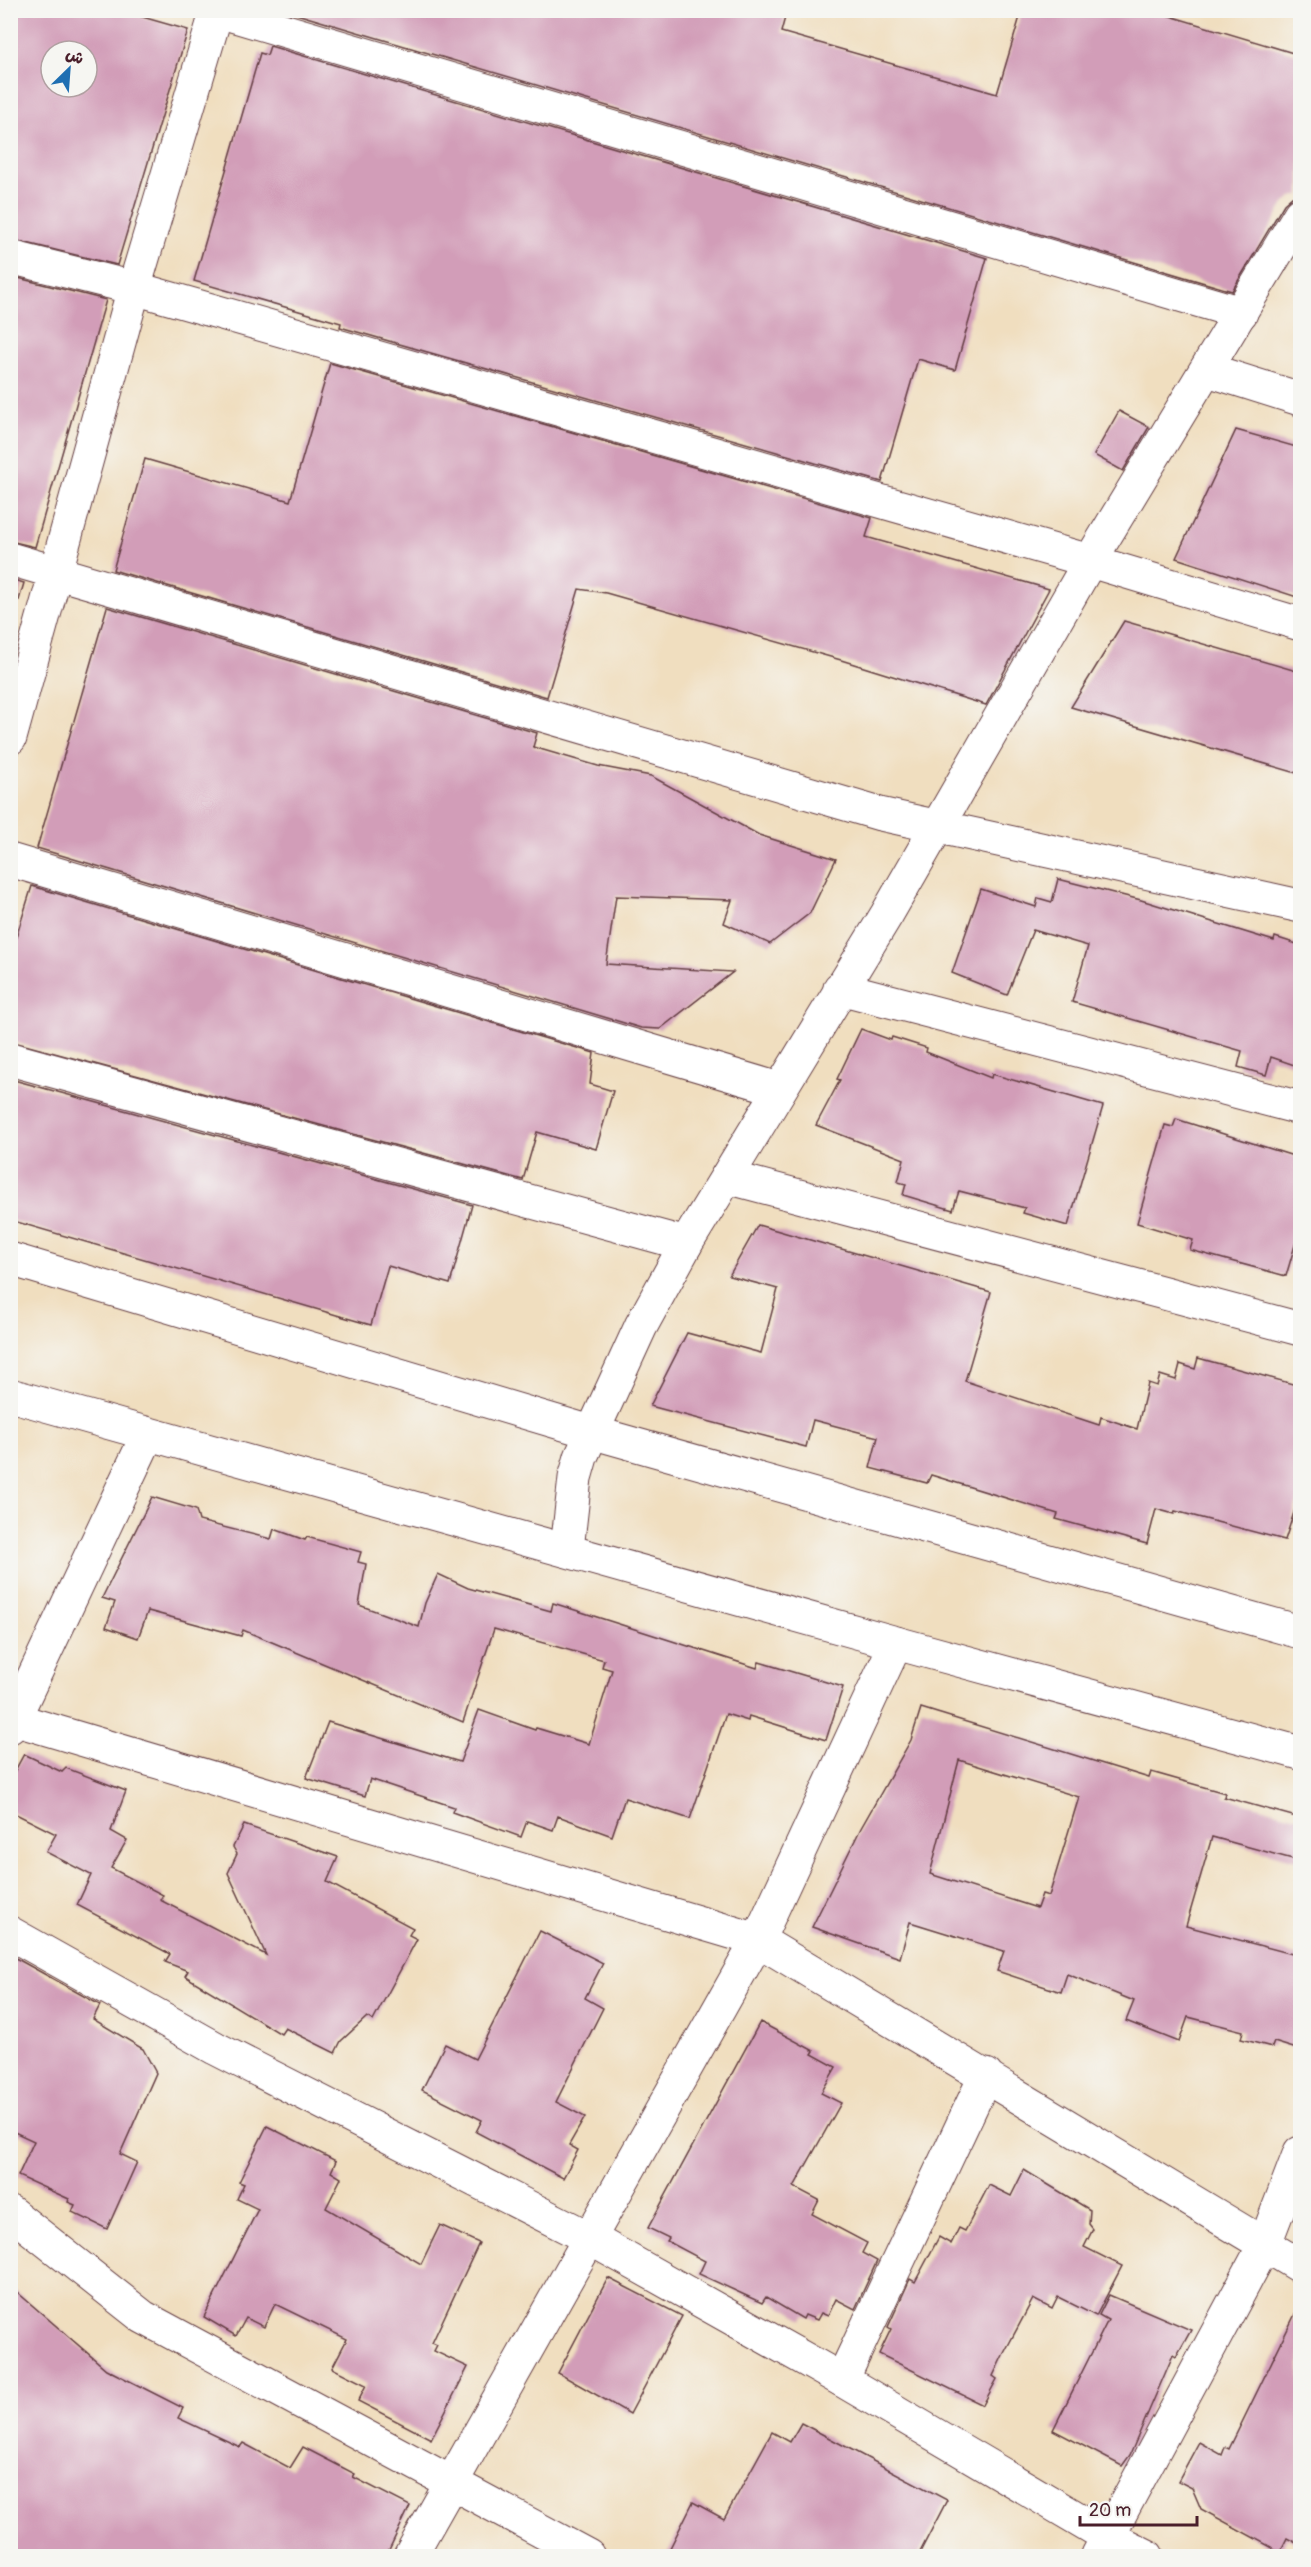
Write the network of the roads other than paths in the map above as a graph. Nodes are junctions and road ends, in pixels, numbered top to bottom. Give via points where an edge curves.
1 (216, 11) edge
2 (1300, 214) edge
3 (10, 257) edge
4 (134, 288) junction
5 (1241, 313) junction
6 (1208, 370) junction
7 (1300, 399) edge
8 (10, 559) edge
9 (1090, 561) junction
10 (56, 572) junction
11 (1300, 624) edge
12 (10, 738) edge
13 (938, 826) junction
14 (10, 860) edge
15 (1300, 906) edge
16 (840, 988) junction
17 (10, 1059) edge
18 (779, 1089) junction
19 (1300, 1108) edge
20 (727, 1177) junction
21 (686, 1244) junction
22 (10, 1259) edge
23 (1300, 1329) edge
24 (10, 1395) edge
25 (591, 1432) junction
26 (148, 1434) junction
27 (567, 1549) junction
28 (1300, 1632) edge
29 (896, 1643) junction
30 (12, 1721) edge
31 (1300, 1753) edge
32 (10, 1933) edge
33 (758, 1940) junction
34 (986, 2075) junction
35 (1300, 2152) edge
36 (10, 2212) edge
37 (591, 2239) junction
38 (1264, 2246) junction
39 (1300, 2266) edge
40 (843, 2380) junction
41 (453, 2483) junction
42 (1102, 2546) edge
43 (410, 2556) edge
44 (588, 2556) edge
45 (1148, 2556) edge

1 - 4 street
1 - 5 street
2 - 5 street
3 - 4 street
4 - 9 street
4 - 10 street
5 - 6 street
6 - 7 street
6 - 9 street
8 - 10 street
9 - 11 street
9 - 13 street
10 - 12 street
10 - 13 street via 820,797
13 - 15 street
13 - 16 street
14 - 18 street
16 - 18 street
16 - 19 street
17 - 21 street
18 - 20 street
20 - 21 street
20 - 23 street
21 - 25 street via 641,1326
22 - 25 street
24 - 26 street
25 - 27 street via 575,1478
25 - 28 street
26 - 27 street
26 - 30 street
27 - 29 street
29 - 31 street
29 - 33 street
30 - 33 street
32 - 37 street via 215,2048
33 - 34 street
33 - 37 street
34 - 38 street
34 - 40 street
35 - 38 street
36 - 41 street via 143,2317
37 - 40 street
37 - 41 street
38 - 39 street
38 - 42 street
40 - 42 street
41 - 43 street
41 - 44 street
42 - 45 street

